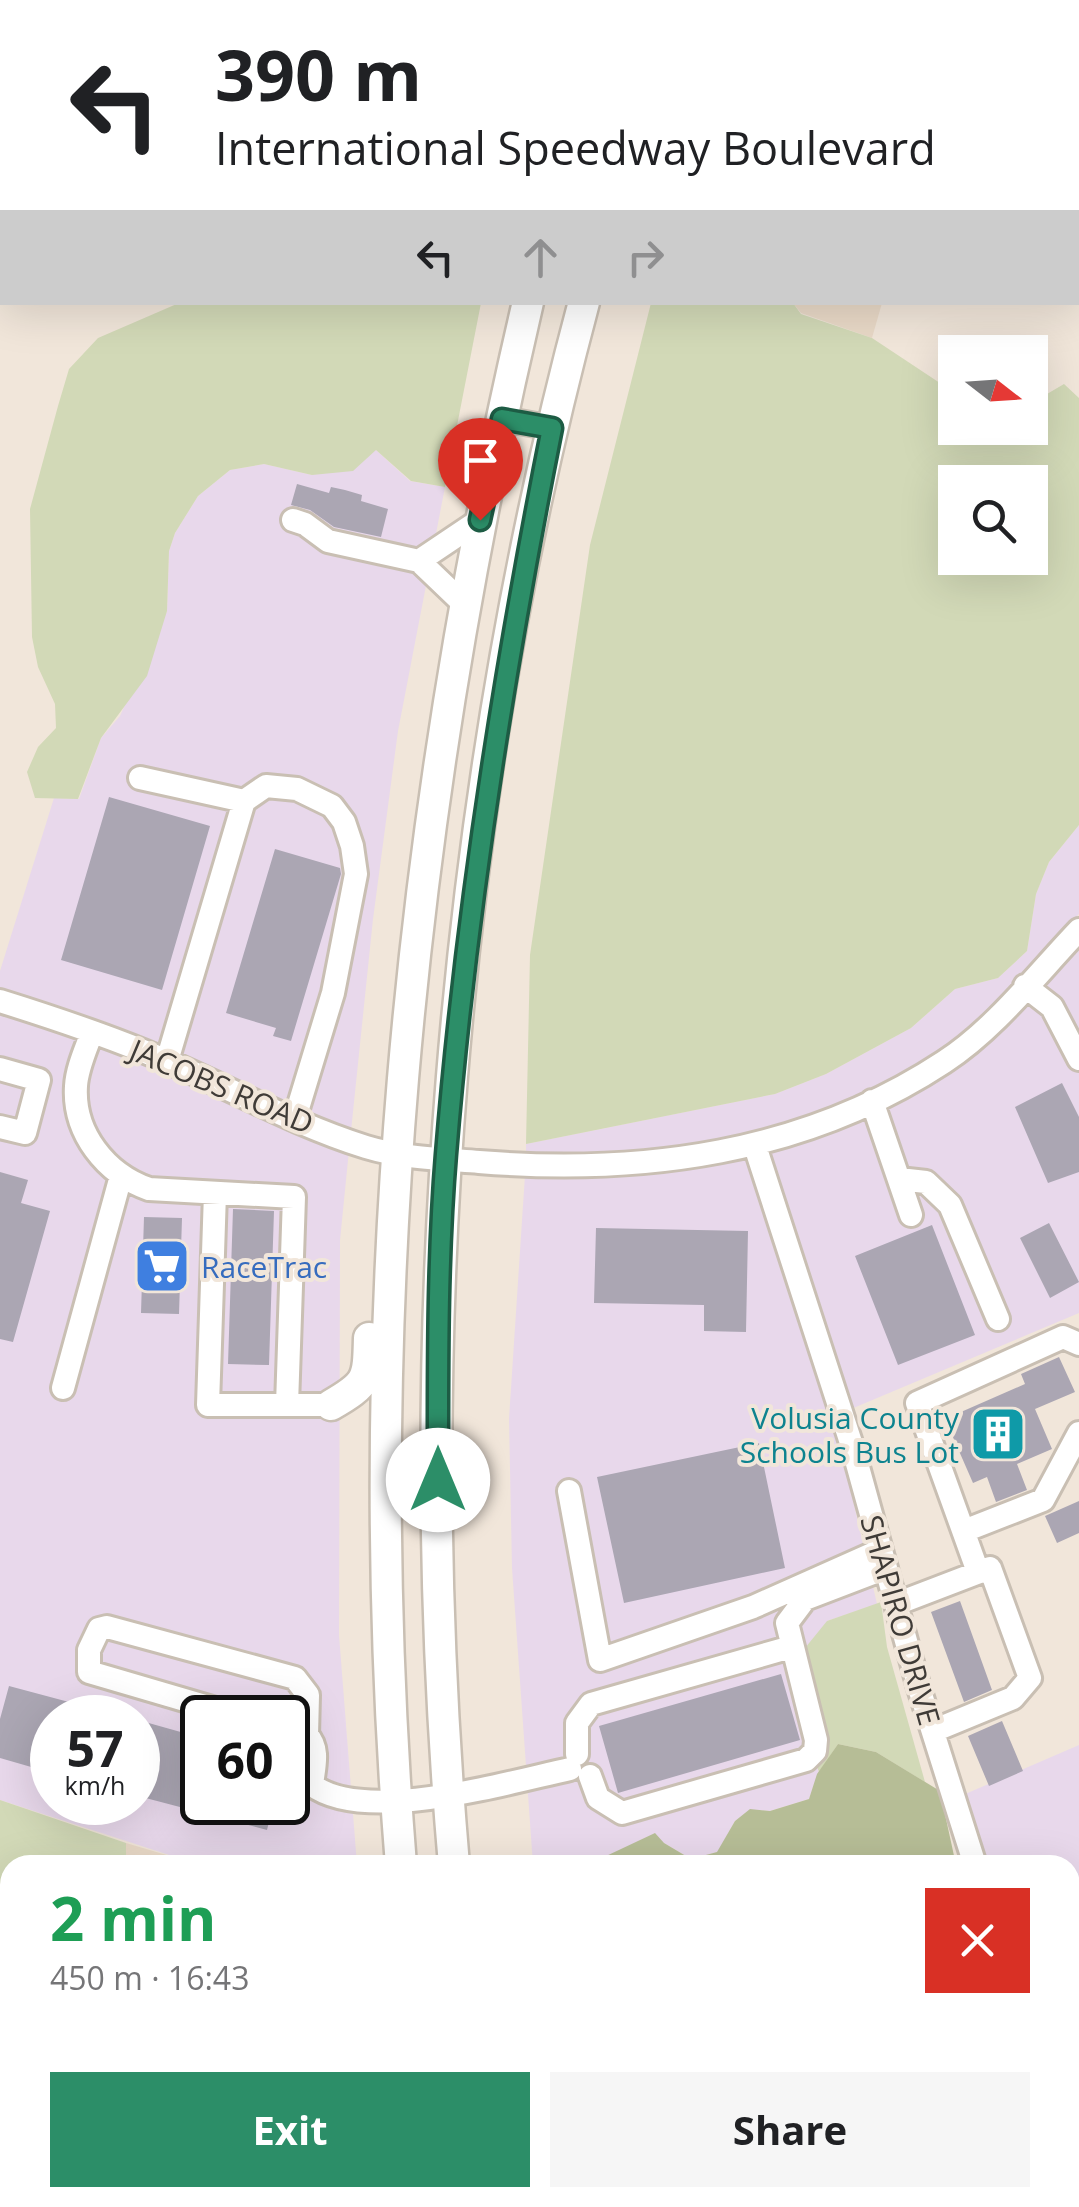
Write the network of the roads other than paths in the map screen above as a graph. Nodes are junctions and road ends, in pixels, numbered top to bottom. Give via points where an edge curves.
1 (527, 305) edge
2 (583, 305) edge
3 (502, 419) junction
4 (552, 428) junction
5 (292, 520) dead end
6 (480, 520) junction
7 (418, 561) junction
8 (464, 605) junction
9 (140, 778) dead end
10 (244, 800) junction
11 (1078, 933) edge
12 (1025, 986) junction
13 (0, 1001) edge
14 (1070, 1018) edge
15 (92, 1032) junction
16 (1079, 1059) edge
17 (167, 1062) junction
18 (0, 1069) edge
19 (872, 1101) junction
20 (295, 1118) junction
21 (0, 1126) edge
22 (755, 1146) junction
23 (396, 1154) junction
24 (446, 1159) junction
25 (120, 1176) junction
26 (899, 1179) junction
27 (215, 1193) junction
28 (392, 1214) junction
29 (911, 1215) dead end
30 (998, 1319) dead end
31 (1079, 1344) edge
32 (64, 1388) dead end
33 (332, 1404) junction
34 (287, 1405) junction
35 (1079, 1433) edge
36 (385, 1453) junction
37 (569, 1491) dead end
38 (964, 1531) junction
39 (883, 1559) junction
40 (984, 1570) junction
41 (896, 1604) junction
42 (791, 1647) junction
43 (308, 1695) edge
44 (180, 1699) edge
45 (932, 1730) junction
46 (310, 1740) edge
47 (579, 1766) junction
48 (448, 1796) junction
49 (396, 1801) junction
50 (400, 1855) edge
51 (453, 1855) edge
52 (972, 1855) edge

1 - 3 main road
2 - 4 main road
3 - 4 street
3 - 6 main road
4 - 24 main road via 487,786
5 - 7 street via 328,541
6 - 7 street
6 - 8 main road
7 - 8 street
8 - 23 main road via 422,882
9 - 10 street
10 - 17 street
10 - 20 street via 266,786 297,789 332,806 352,846 356,874 332,993
11 - 12 street, JACOBS ROAD
12 - 14 street
12 - 19 street, JACOBS ROAD via 948,1060
13 - 15 street, JACOBS ROAD
14 - 16 street
15 - 17 street, JACOBS ROAD
15 - 25 street via 76,1081 76,1111 90,1142
17 - 20 street, JACOBS ROAD
18 - 21 street via 39,1080 25,1133
19 - 22 street, JACOBS ROAD
19 - 26 street
20 - 23 street, JACOBS ROAD
22 - 24 street, JACOBS ROAD via 666,1163 575,1168
22 - 39 street, SHAPIRO DRIVE
23 - 24 street, JACOBS ROAD
23 - 28 main road
24 - 48 main road via 438,1480
25 - 27 street via 149,1189
25 - 32 street
26 - 29 street
26 - 30 street via 926,1182 950,1205
27 - 34 street via 294,1198
27 - 34 street via 208,1405
28 - 33 main road via 372,1264 368,1374 361,1387
28 - 36 main road
31 - 38 street via 1063,1338 917,1403
33 - 34 street
33 - 36 main road via 369,1424
35 - 38 street via 1044,1500
36 - 49 main road
37 - 39 street via 600,1660
38 - 40 street
39 - 41 street, SHAPIRO DRIVE
39 - 42 street via 805,1600 787,1623
40 - 41 street
40 - 45 street via 1030,1678 1013,1698
41 - 45 street, SHAPIRO DRIVE
42 - 47 street via 592,1704 577,1723
42 - 47 street via 816,1740 806,1760 622,1813 598,1798
43 - 44 street via 295,1678 98,1629 89,1672
45 - 52 street, SHAPIRO DRIVE
46 - 49 street via 316,1755 312,1785 324,1794
47 - 48 street
48 - 49 street
48 - 51 main road
49 - 50 main road

